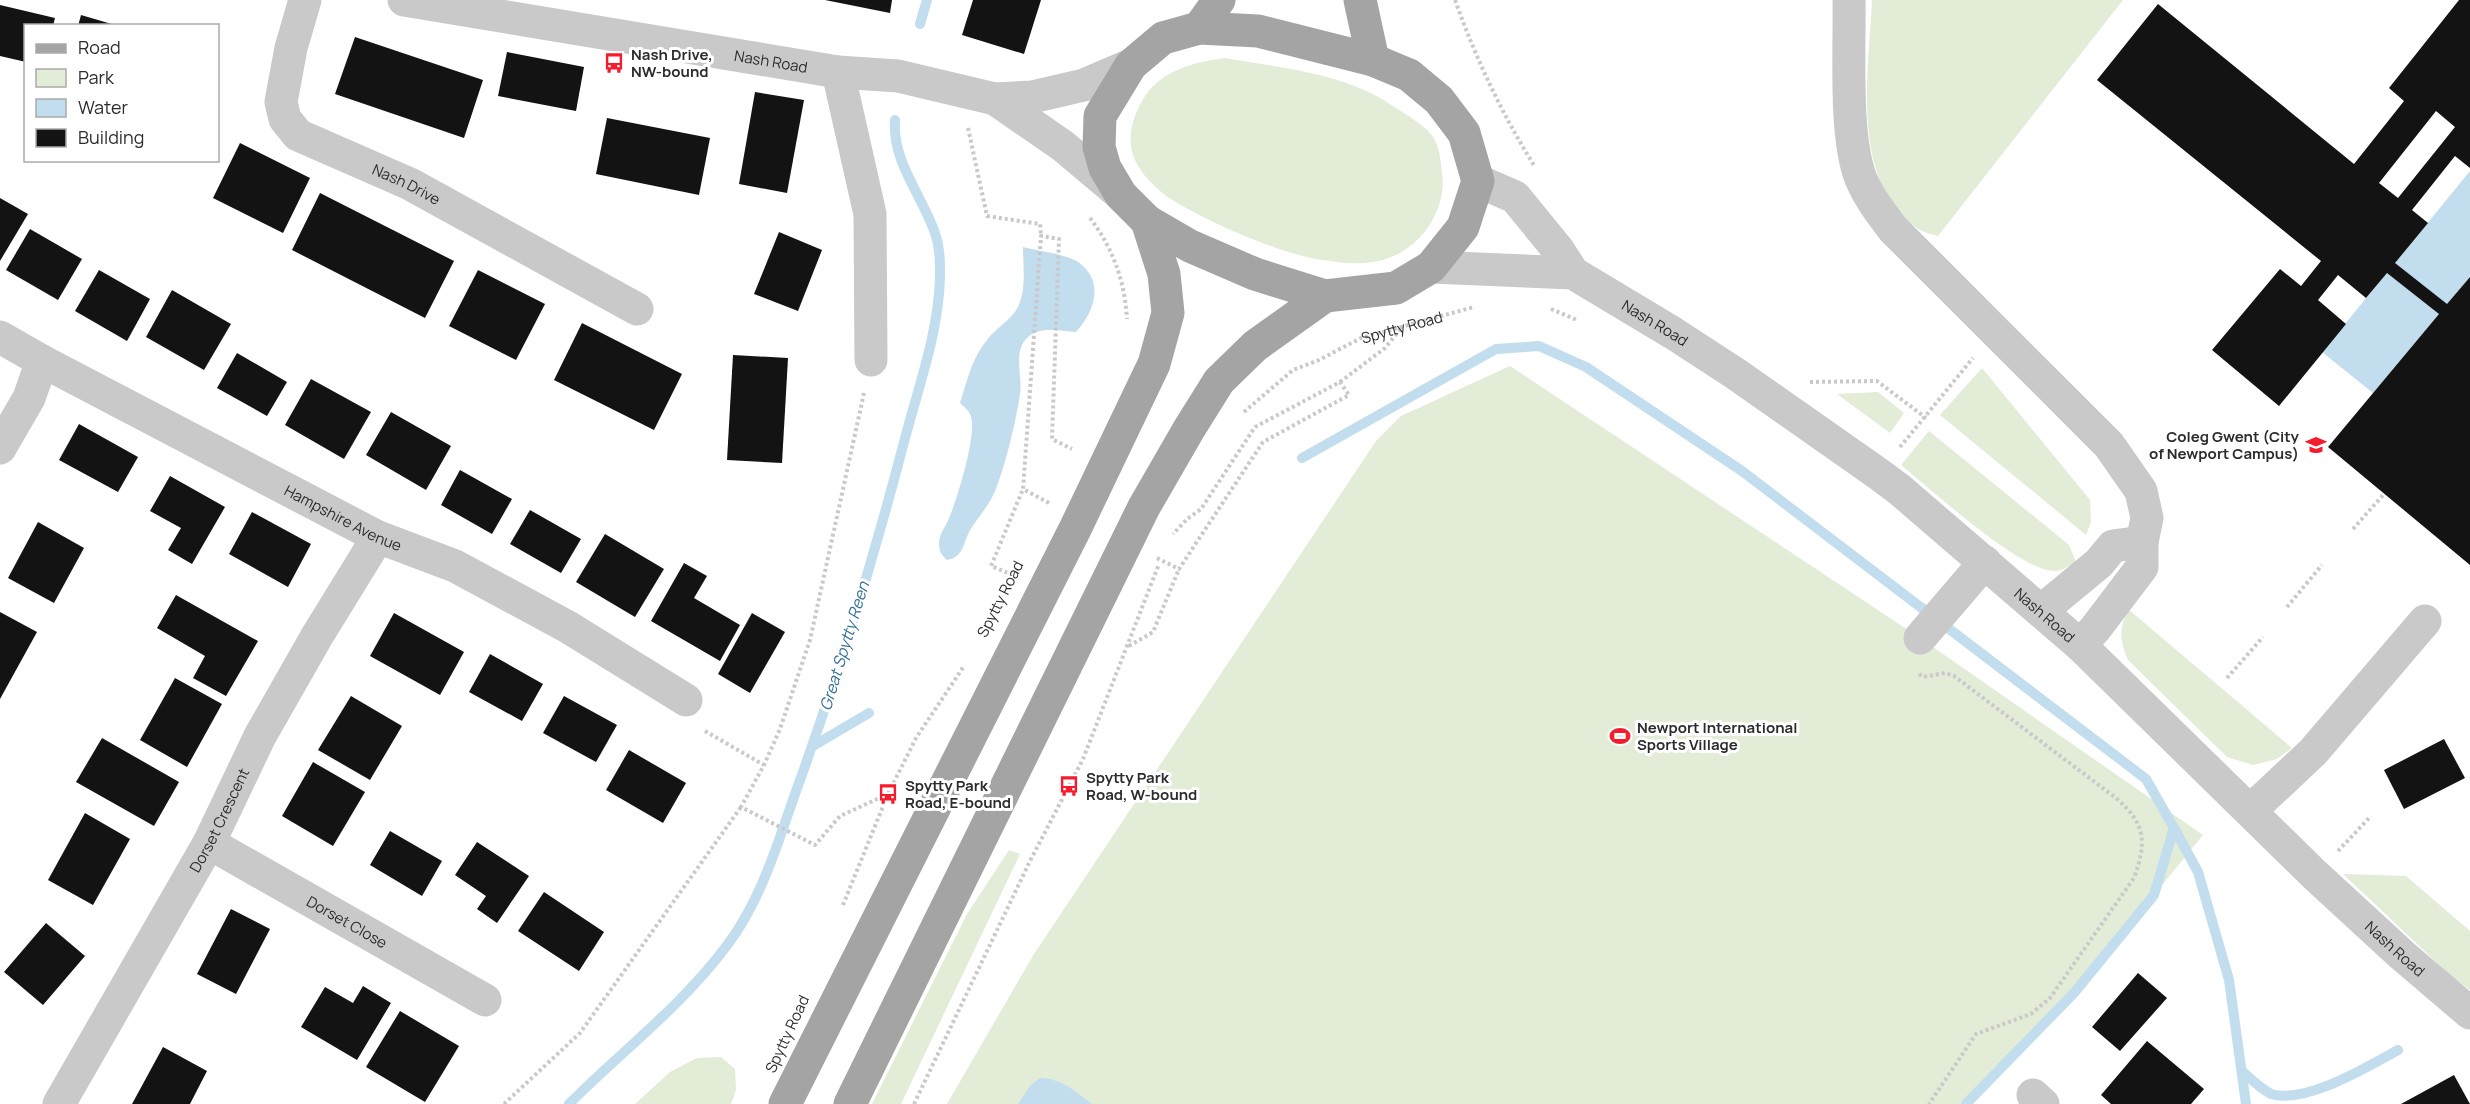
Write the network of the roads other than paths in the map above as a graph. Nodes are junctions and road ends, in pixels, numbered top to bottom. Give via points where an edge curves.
1 (305, 0) edge
2 (405, 0) edge
3 (1219, 0) edge
4 (1360, 0) edge
5 (1849, 0) edge
6 (1199, 28) junction
7 (1373, 60) junction
8 (1131, 65) junction
9 (838, 72) junction
10 (995, 99) junction
11 (1478, 181) junction
12 (1121, 195) junction
13 (1148, 221) junction
14 (1431, 267) junction
15 (1573, 273) junction
16 (1325, 296) junction
17 (637, 309) dead end
18 (0, 337) edge
19 (871, 360) road end
20 (42, 361) junction
21 (0, 447) edge
22 (378, 537) junction
23 (2142, 542) junction
24 (1985, 562) junction
25 (2041, 611) junction
26 (2425, 621) dead end
27 (1920, 638) road end
28 (2080, 645) junction
29 (686, 700) road end
30 (2250, 811) junction
31 (209, 843) junction
32 (485, 1000) dead end
33 (2470, 1012) edge
34 (59, 1104) edge
35 (785, 1104) edge
36 (850, 1104) edge

1 - 17 street, Nash Drive via 291,48 282,102 285,119 298,135 410,184
2 - 9 street, Nash Road
3 - 6 main road
4 - 7 main road
5 - 23 street via 1851,124 1860,177 1875,206 1893,229 2109,445 2141,491 2147,518
6 - 7 main road via 1258,32
6 - 8 main road via 1163,38
7 - 11 main road via 1409,75 1440,100 1464,133
8 - 10 street, Nash Road via 1084,85 1032,97
8 - 12 main road via 1100,116 1100,147
9 - 10 street, Nash Road via 898,76
9 - 19 street via 870,214
10 - 12 street, Nash Road via 1063,146
11 - 14 main road via 1463,227
11 - 15 street, Nash Road via 1515,197
12 - 13 main road
13 - 16 main road via 1190,246 1256,274
13 - 35 main road, Spytty Road via 1164,274 1168,313 1154,364
14 - 15 street, Nash Road
14 - 16 main road via 1396,288
15 - 24 street, Nash Road via 1787,409 1900,490
16 - 36 main road via 1255,346 1219,381 1189,429 1139,518
18 - 20 street, Hampshire Avenue
20 - 21 street via 29,398
20 - 22 street, Hampshire Avenue
22 - 29 street, Hampshire Avenue via 455,566 568,627
22 - 31 street, Dorset Crescent via 260,736
23 - 25 street via 2113,546 2099,564
23 - 28 street via 2142,567
24 - 25 street, Nash Road
24 - 27 street
25 - 28 street, Nash Road
26 - 30 street via 2313,752
28 - 30 street, Nash Road
30 - 33 street, Nash Road via 2402,955
31 - 32 street, Dorset Close
31 - 34 street, Dorset Crescent

